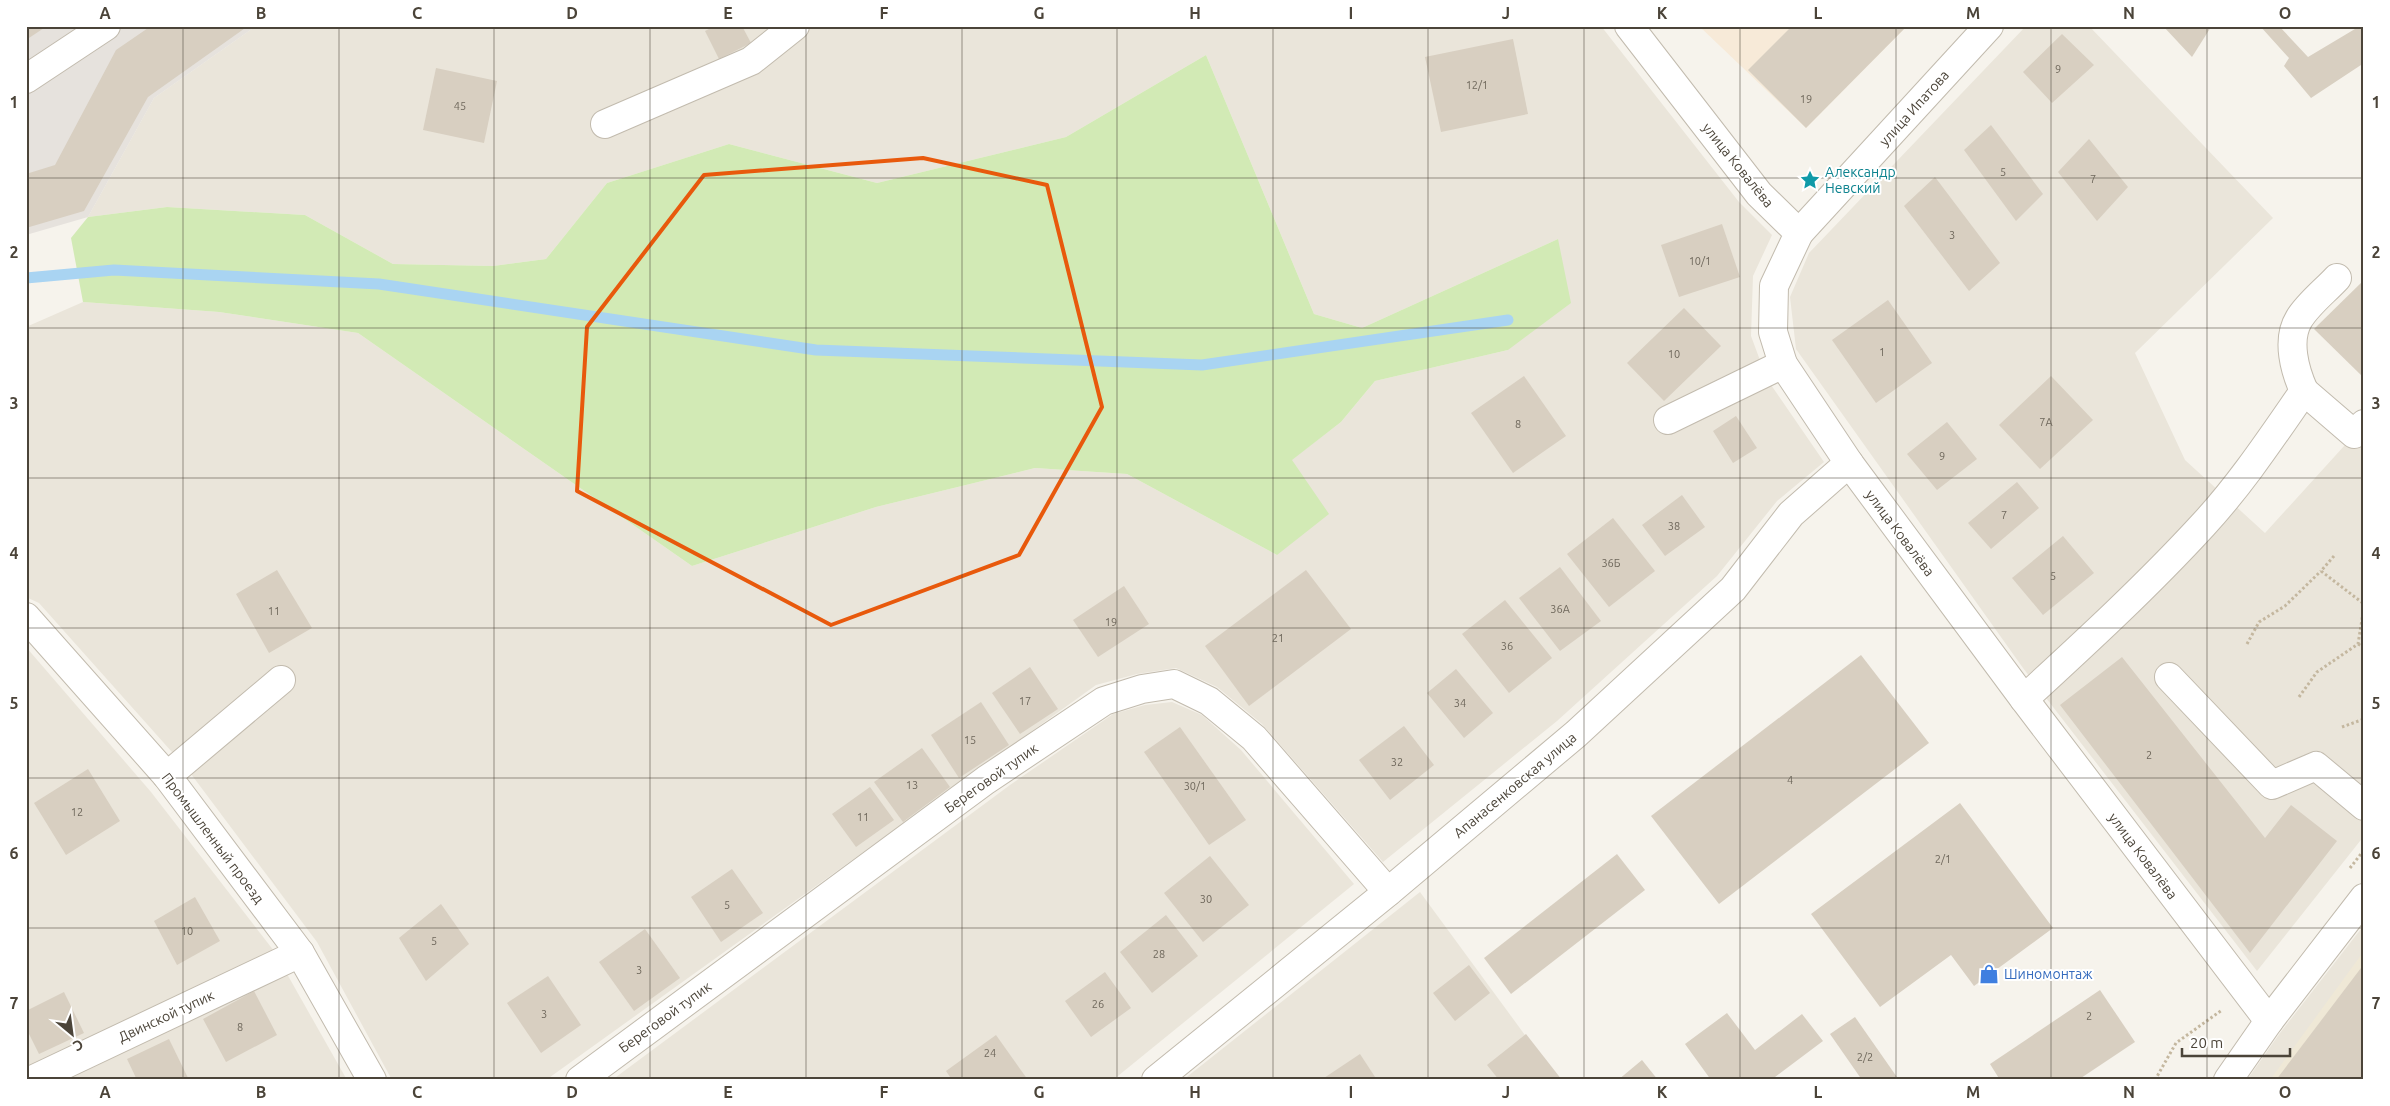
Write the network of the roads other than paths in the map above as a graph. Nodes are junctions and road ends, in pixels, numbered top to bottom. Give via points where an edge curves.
1 (106, 26) edge
2 (795, 26) edge
3 (1629, 26) edge
4 (1989, 26) edge
5 (30, 76) edge
6 (26, 101) edge
7 (605, 124) dead end
8 (1799, 233) junction
9 (2337, 278) dead end
10 (1783, 364) junction
11 (2304, 391) junction
12 (1668, 420) dead end
13 (2364, 424) edge
14 (1849, 463) junction
15 (26, 617) edge
16 (2169, 677) dead end
17 (281, 680) dead end
18 (2024, 699) junction
19 (167, 776) junction
20 (2364, 806) edge
21 (1388, 892) junction
22 (2364, 898) edge
23 (300, 953) junction
24 (2269, 1021) junction
25 (32, 1080) edge
26 (372, 1080) edge
27 (580, 1080) edge
28 (1156, 1080) edge
29 (2228, 1080) edge

1 - 5 street
2 - 7 street via 752,61
3 - 8 street, улица Ковалёва via 1759,194
4 - 8 street, улица Ипатова
5 - 6 street
8 - 10 street, улица Ковалёва via 1774,286 1773,332
9 - 11 street via 2298,319 2293,342 2296,373
10 - 12 street
10 - 14 street, улица Ковалёва
11 - 13 street via 2354,434
11 - 18 street via 2264,450 2205,524 2123,608
14 - 18 street, улица Ковалёва
14 - 21 street, Апанасенковская улица via 1791,514 1733,590 1576,734
15 - 19 street, Промышленный проезд
16 - 20 street via 2272,785 2316,766
17 - 19 street
18 - 24 street, улица Ковалёва
19 - 23 street, Промышленный проезд
21 - 27 street, Береговой тупик via 1254,738 1224,713 1209,701 1174,684 1142,689 1104,701 986,780
21 - 28 street, Апанасенковская улица
22 - 24 street
23 - 25 street, Двинской тупик
23 - 26 street, Промышленный проезд
24 - 29 street

